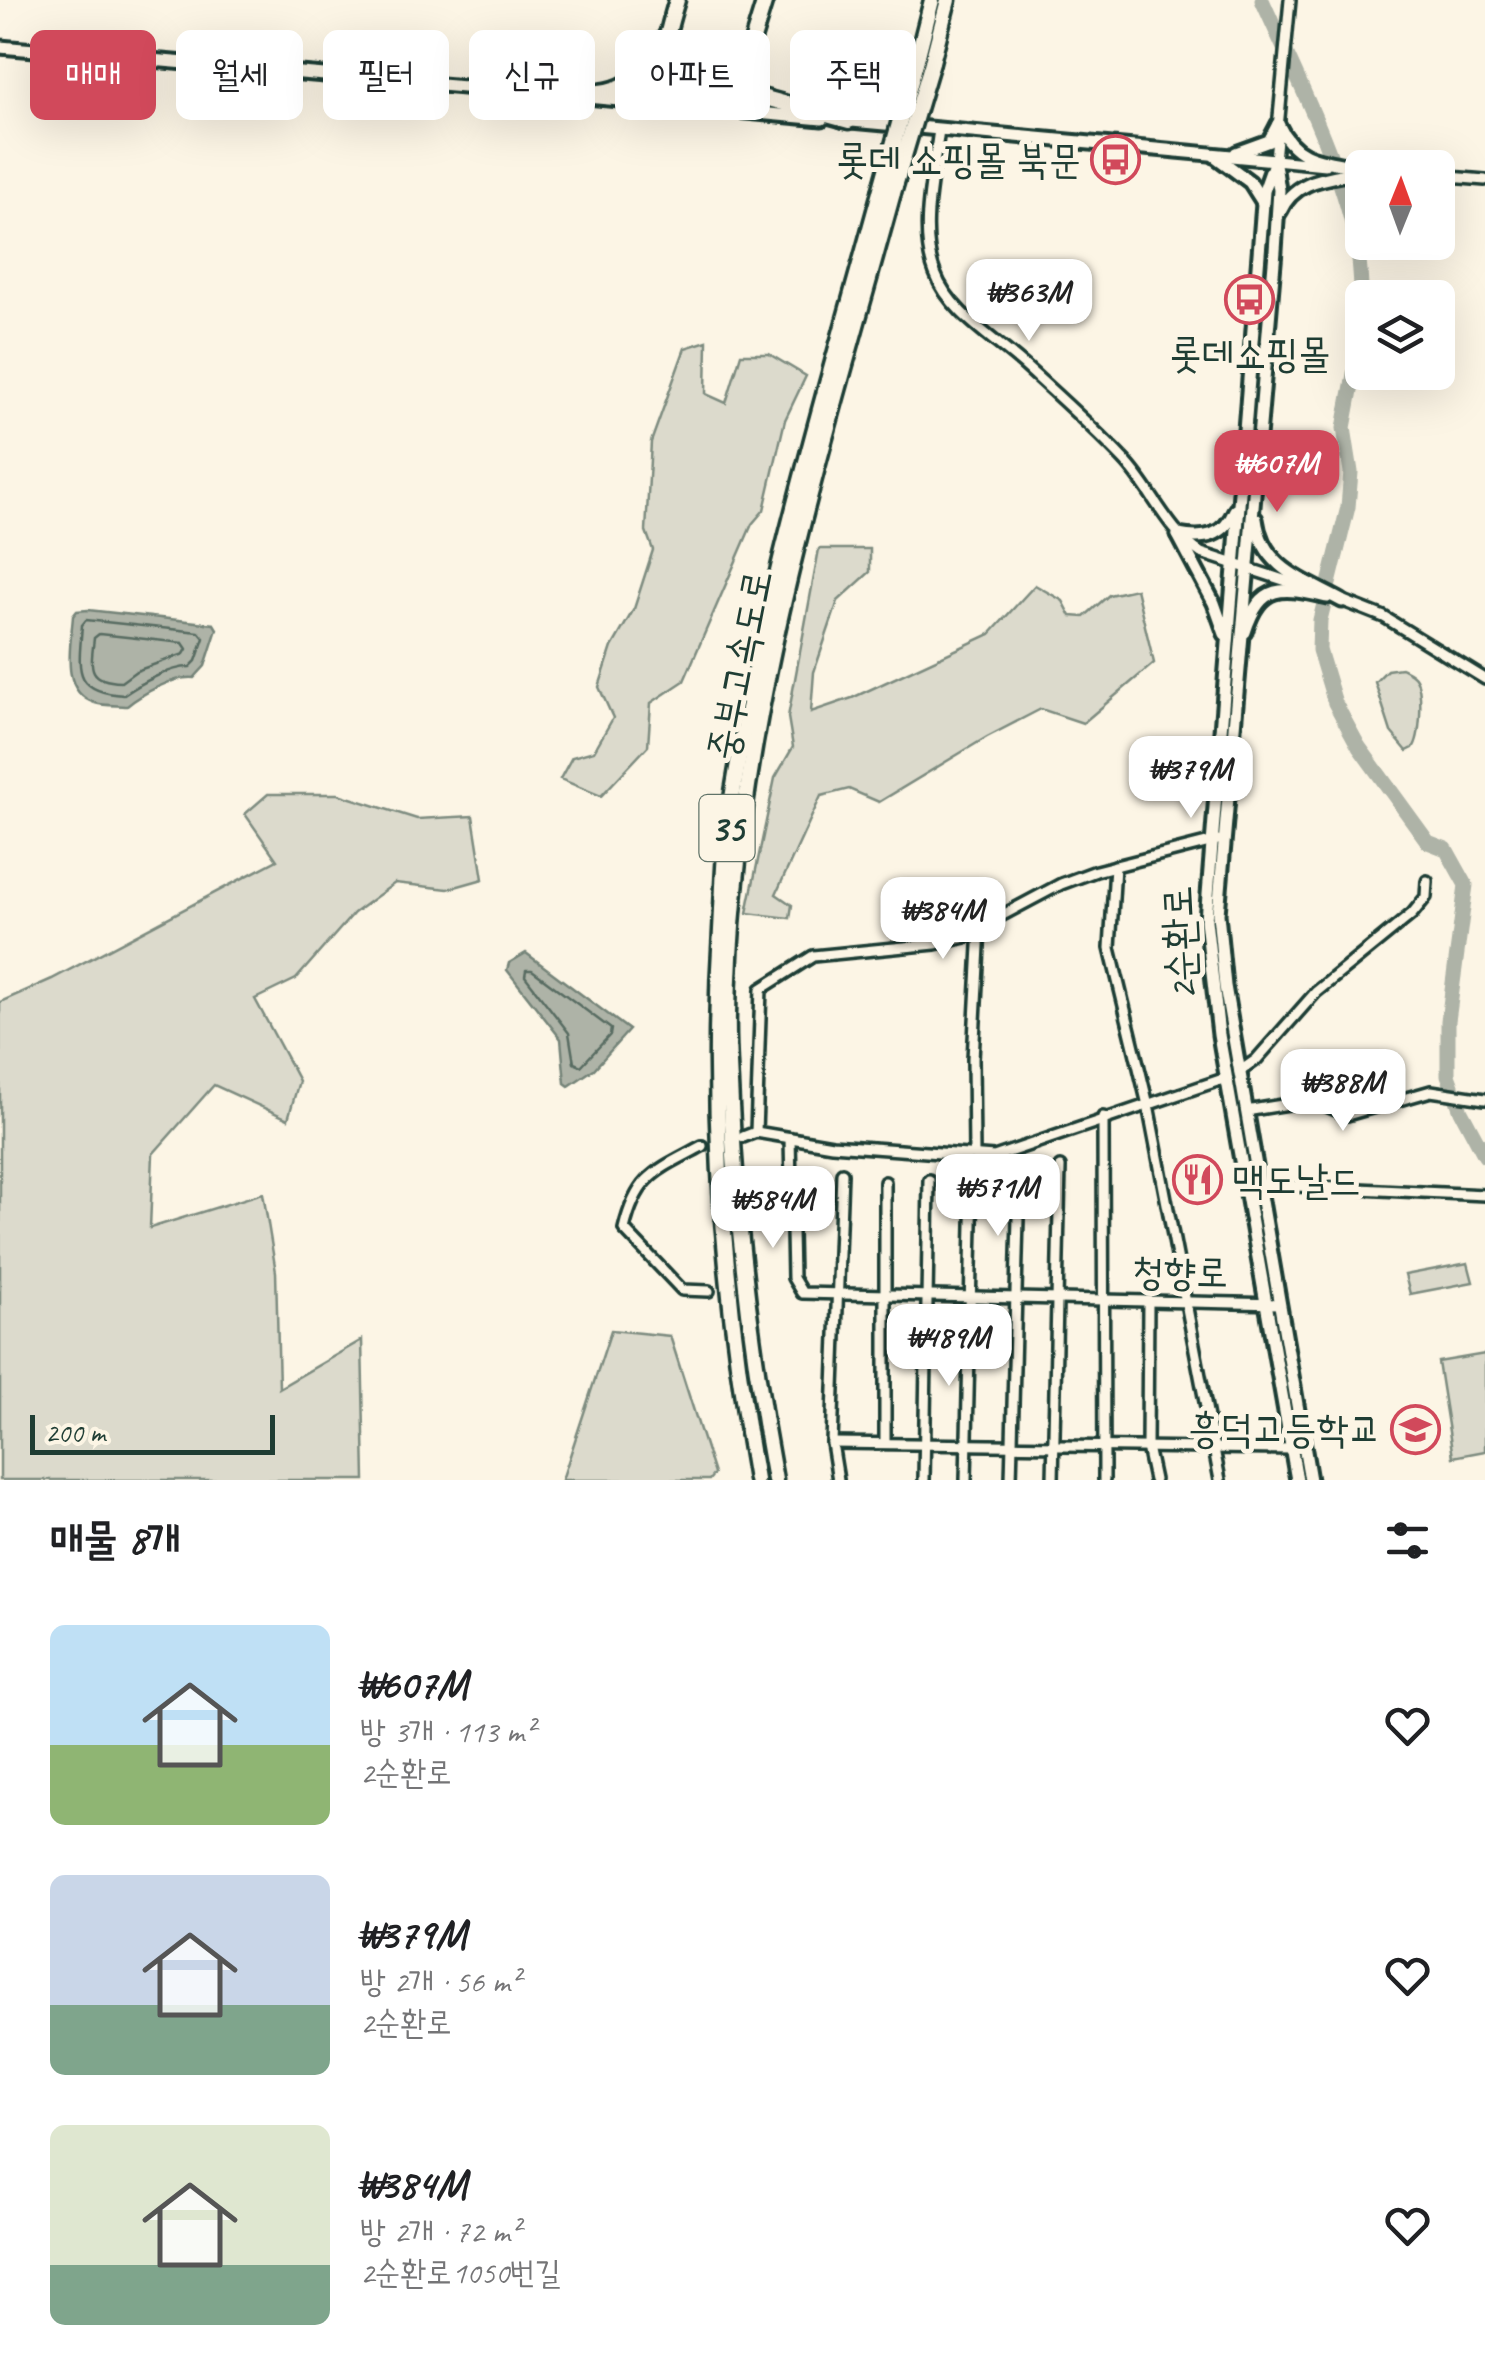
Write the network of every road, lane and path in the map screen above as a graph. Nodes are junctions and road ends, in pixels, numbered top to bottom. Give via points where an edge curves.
1 (677, 0) edge
2 (932, 0) edge
3 (948, 0) edge
4 (1290, 0) edge
5 (761, 3) edge
6 (669, 30) edge
7 (754, 30) edge
8 (0, 46) edge
9 (924, 60) junction
10 (469, 87) edge
11 (770, 99) edge
12 (770, 114) edge
13 (849, 121) junction
14 (1279, 123) junction
15 (938, 129) junction
16 (1212, 154) junction
17 (1275, 160) junction
18 (1305, 160) junction
19 (1345, 166) edge
20 (1345, 175) edge
21 (1455, 177) edge
22 (1485, 180) edge
23 (886, 193) junction
24 (1263, 205) junction
25 (1277, 220) junction
26 (1257, 464) junction
27 (1240, 498) junction
28 (1178, 535) junction
29 (1186, 552) junction
30 (1200, 553) junction
31 (1240, 565) junction
32 (1292, 582) junction
33 (1342, 601) joint
34 (1227, 640) junction
35 (1238, 655) junction
36 (1485, 678) edge
37 (1216, 841) junction
38 (1115, 866) junction
39 (1427, 881) dead end
40 (980, 926) junction
41 (1239, 1072) junction
42 (1226, 1078) junction
43 (1485, 1099) edge
44 (1148, 1105) junction
45 (1246, 1110) junction
46 (1104, 1117) junction
47 (756, 1132) junction
48 (744, 1137) dead end
49 (790, 1138) junction
50 (702, 1146) dead end
51 (974, 1156) junction
52 (1060, 1168) dead end
53 (842, 1173) dead end
54 (929, 1180) dead end
55 (1019, 1180) dead end
56 (886, 1182) dead end
57 (974, 1182) dead end
58 (1244, 1183) junction
59 (1258, 1184) junction
60 (1485, 1195) edge
61 (709, 1290) dead end
62 (840, 1296) junction
63 (885, 1296) junction
64 (927, 1297) junction
65 (970, 1298) junction
66 (1016, 1299) junction
67 (1058, 1300) junction
68 (1104, 1300) junction
69 (1148, 1301) junction
70 (1187, 1302) junction
71 (1264, 1303) junction
72 (1279, 1304) junction
73 (832, 1442) junction
74 (885, 1443) junction
75 (924, 1444) junction
76 (967, 1445) junction
77 (1012, 1445) junction
78 (1054, 1446) junction
79 (1104, 1446) junction
80 (1146, 1447) junction
81 (1215, 1448) junction
82 (1292, 1450) junction
83 (756, 1480) edge
84 (775, 1480) edge
85 (838, 1480) edge
86 (924, 1480) edge
87 (966, 1480) edge
88 (1011, 1480) edge
89 (1054, 1480) edge
90 (1104, 1480) edge
91 (1154, 1480) edge
92 (1220, 1480) edge
93 (1298, 1480) edge
94 (1310, 1480) edge

1 - 6 highway
2 - 9 highway, 중부고속도로 / 35
3 - 9 highway, 중부고속도로 / 35
4 - 14 street, 2순환로
5 - 7 highway
8 - 10 main road
9 - 23 highway, 중부고속도로 / 35, bridge
11 - 13 highway
12 - 13 main road
13 - 15 main road
14 - 16 main road via 1261,145
14 - 17 street, 2순환로
14 - 18 main road
15 - 16 main road
15 - 28 street via 930,258 949,300 1084,418 1126,462
16 - 17 main road
16 - 24 main road via 1250,182
17 - 18 street
17 - 24 main road, 2순환로
17 - 25 main road, 2순환로
18 - 19 main road
20 - 25 main road via 1292,191
21 - 22 street
23 - 83 highway, 중부고속도로 / 35 via 766,618 728,827 716,1014 720,1188 738,1380
23 - 84 highway, 중부고속도로 / 35 via 778,622 741,829 728,1014 735,1188
24 - 27 main road, 2순환로
25 - 26 main road, 2순환로
26 - 31 main road, 2순환로
26 - 32 main road via 1261,543
27 - 28 main road via 1224,529 1204,538
27 - 31 main road, 2순환로
28 - 29 main road
28 - 30 street
29 - 30 street
29 - 34 main road
30 - 31 street
31 - 32 street
31 - 34 main road, 2순환로
31 - 35 main road, 2순환로
32 - 33 main road
32 - 35 main road via 1257,602
33 - 36 street via 1368,609
34 - 37 main road, 2순환로
35 - 37 main road, 2순환로
37 - 38 street
37 - 41 main road, 2순환로 via 1224,986
37 - 42 main road, 2순환로 via 1207,950
38 - 40 street via 1061,884
38 - 44 street via 1110,948
39 - 41 street via 1426,898 1412,914 1316,992
40 - 47 street via 966,937 934,944 812,956 760,988
40 - 51 street
41 - 45 main road, 2순환로
42 - 44 street
42 - 58 main road, 2순환로
43 - 45 street via 1431,1091 1347,1115 1313,1100
44 - 46 street
44 - 70 street
45 - 59 main road, 2순환로
46 - 51 street via 994,1157
46 - 68 street
47 - 48 street
47 - 49 street
49 - 51 street
49 - 62 street, 청향로 via 793,1278 802,1293
50 - 61 street via 648,1175 624,1230 682,1290
52 - 67 street
53 - 62 street
54 - 64 street
55 - 66 street
56 - 63 street
57 - 65 street
58 - 59 street
58 - 71 main road, 2순환로
59 - 60 street
59 - 72 main road, 2순환로
62 - 63 street, 청향로
62 - 73 street
63 - 64 street, 청향로
63 - 74 street
64 - 65 street, 청향로
64 - 75 street
65 - 66 street, 청향로
65 - 76 street
66 - 67 street, 청향로
66 - 77 street
67 - 68 street, 청향로
67 - 78 street
68 - 69 street, 청향로
68 - 79 street
69 - 70 street, 청향로
69 - 80 street
70 - 71 street, 청향로
70 - 81 street
71 - 72 street, 청향로
71 - 82 main road, 2순환로
72 - 94 main road, 2순환로
73 - 74 street
73 - 85 street
74 - 75 street
75 - 76 street
75 - 86 street
76 - 77 street
76 - 87 street
77 - 78 street
77 - 88 street
78 - 79 street
78 - 89 street
79 - 80 street
79 - 90 street
80 - 81 street
80 - 91 street
81 - 82 street
81 - 92 street
82 - 93 main road, 2순환로

